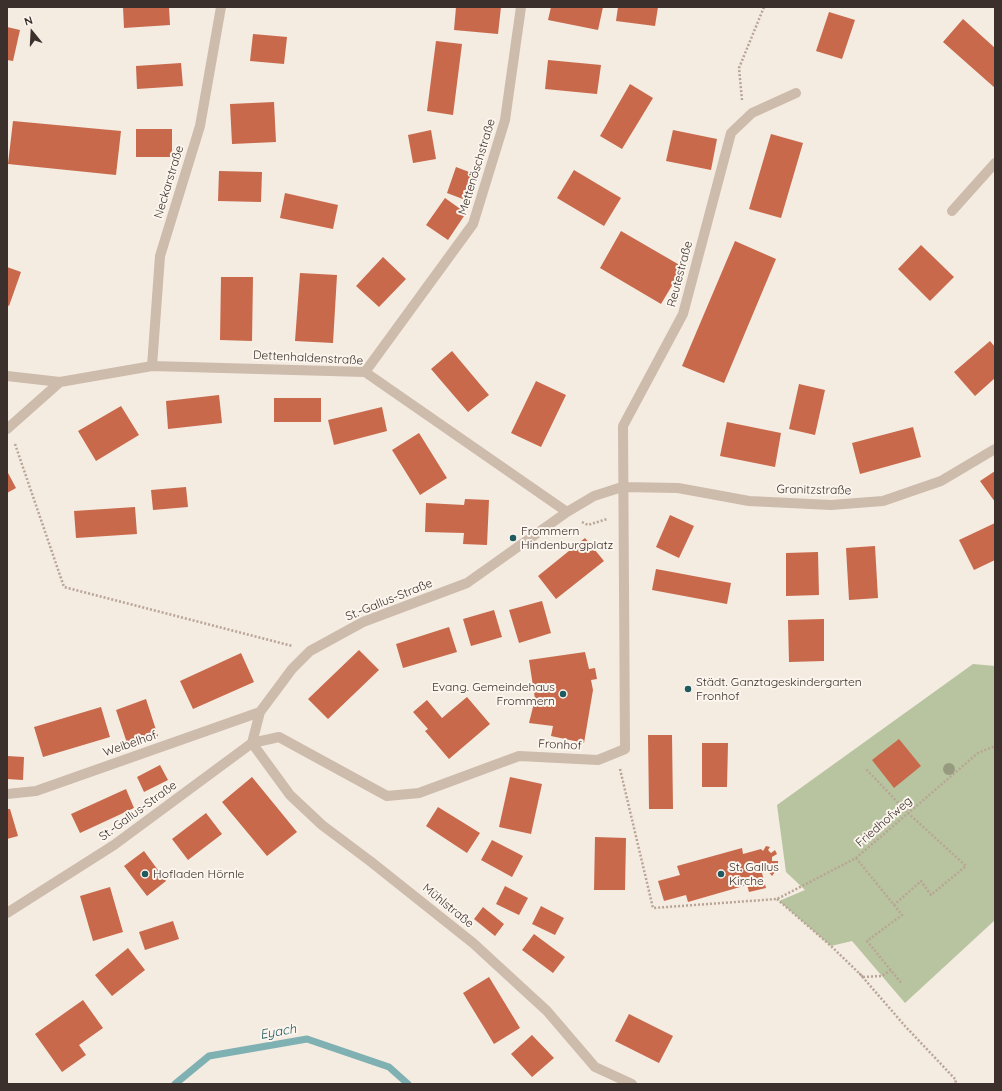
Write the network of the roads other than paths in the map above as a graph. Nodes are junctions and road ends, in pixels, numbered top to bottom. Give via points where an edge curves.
1 (221, 7) edge
2 (522, 7) edge
3 (796, 94) dead end
4 (995, 163) edge
5 (952, 211) dead end
6 (152, 366) junction
7 (365, 372) junction
8 (7, 376) edge
9 (60, 382) junction
10 (8, 429) edge
11 (995, 449) edge
12 (622, 487) junction
13 (567, 512) junction
14 (260, 712) junction
15 (252, 743) junction
16 (7, 794) edge
17 (7, 914) edge
18 (632, 1084) edge

1 - 6 street, Neckarstraße via 200,126 160,256
2 - 7 street, Mettenöschstraße via 505,120 473,224
3 - 12 street, Reutestraße via 752,113 731,133 683,314 623,426
4 - 5 street
6 - 7 street, Dettenhaldenstraße
6 - 9 street, Dettenhaldenstraße
7 - 13 street, Dettenhaldenstraße
8 - 9 street, Dettenhaldenstraße
9 - 10 street
11 - 12 street, Granitzstraße via 940,481 883,501 831,505 749,501 678,488
12 - 13 street, St.-Gallus-Straße via 594,496
12 - 15 street, Fronhof via 625,749 598,760 519,756 419,793 387,796 279,737
13 - 14 street, St.-Gallus-Straße via 467,583 364,622 310,651 292,669
14 - 15 street, St.-Gallus-Straße
14 - 16 street, Weibelhof via 36,791
15 - 17 street, St.-Gallus-Straße via 114,845
15 - 18 street, Mühlstraße via 290,795 322,825 473,943 547,1011 595,1067

